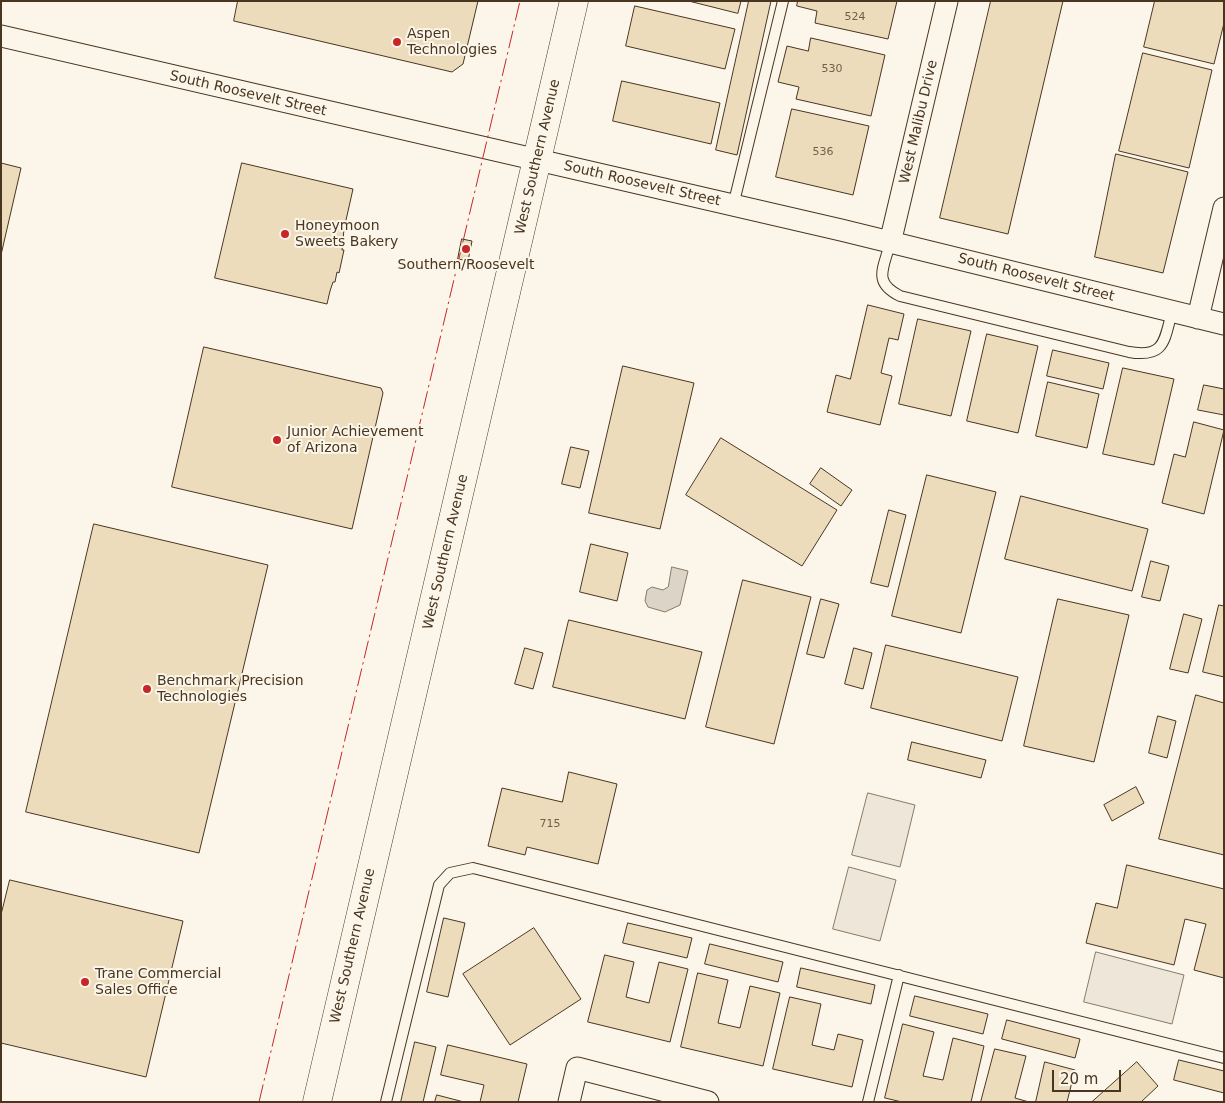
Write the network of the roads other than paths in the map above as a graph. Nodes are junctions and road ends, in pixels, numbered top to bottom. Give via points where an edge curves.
1 (574, 1) edge
2 (783, 1) edge
3 (947, 1) edge
4 (1, 36) edge
5 (538, 160) junction
6 (734, 206) junction
7 (1224, 208) edge
8 (890, 243) junction
9 (1172, 312) junction
10 (1198, 318) junction
11 (1224, 324) edge
12 (899, 975) junction
13 (1224, 1058) edge
14 (317, 1102) edge
15 (386, 1102) edge
16 (569, 1102) edge
17 (708, 1102) edge
18 (868, 1102) edge

1 - 5 main road, West Southern Avenue
2 - 6 lane
3 - 8 street, West Malibu Drive
4 - 5 street, South Roosevelt Street
5 - 6 street, South Roosevelt Street
5 - 14 main road, West Southern Avenue
6 - 8 street, South Roosevelt Street
7 - 10 street
8 - 9 street, South Roosevelt Street
8 - 9 lane via 882,283 894,293 1091,343 1146,355 1163,344
9 - 10 street, South Roosevelt Street
10 - 11 street, South Roosevelt Street
12 - 13 lane
12 - 15 lane via 495,872 473,868 450,873 439,885
12 - 18 lane
16 - 17 street via 577,1068

